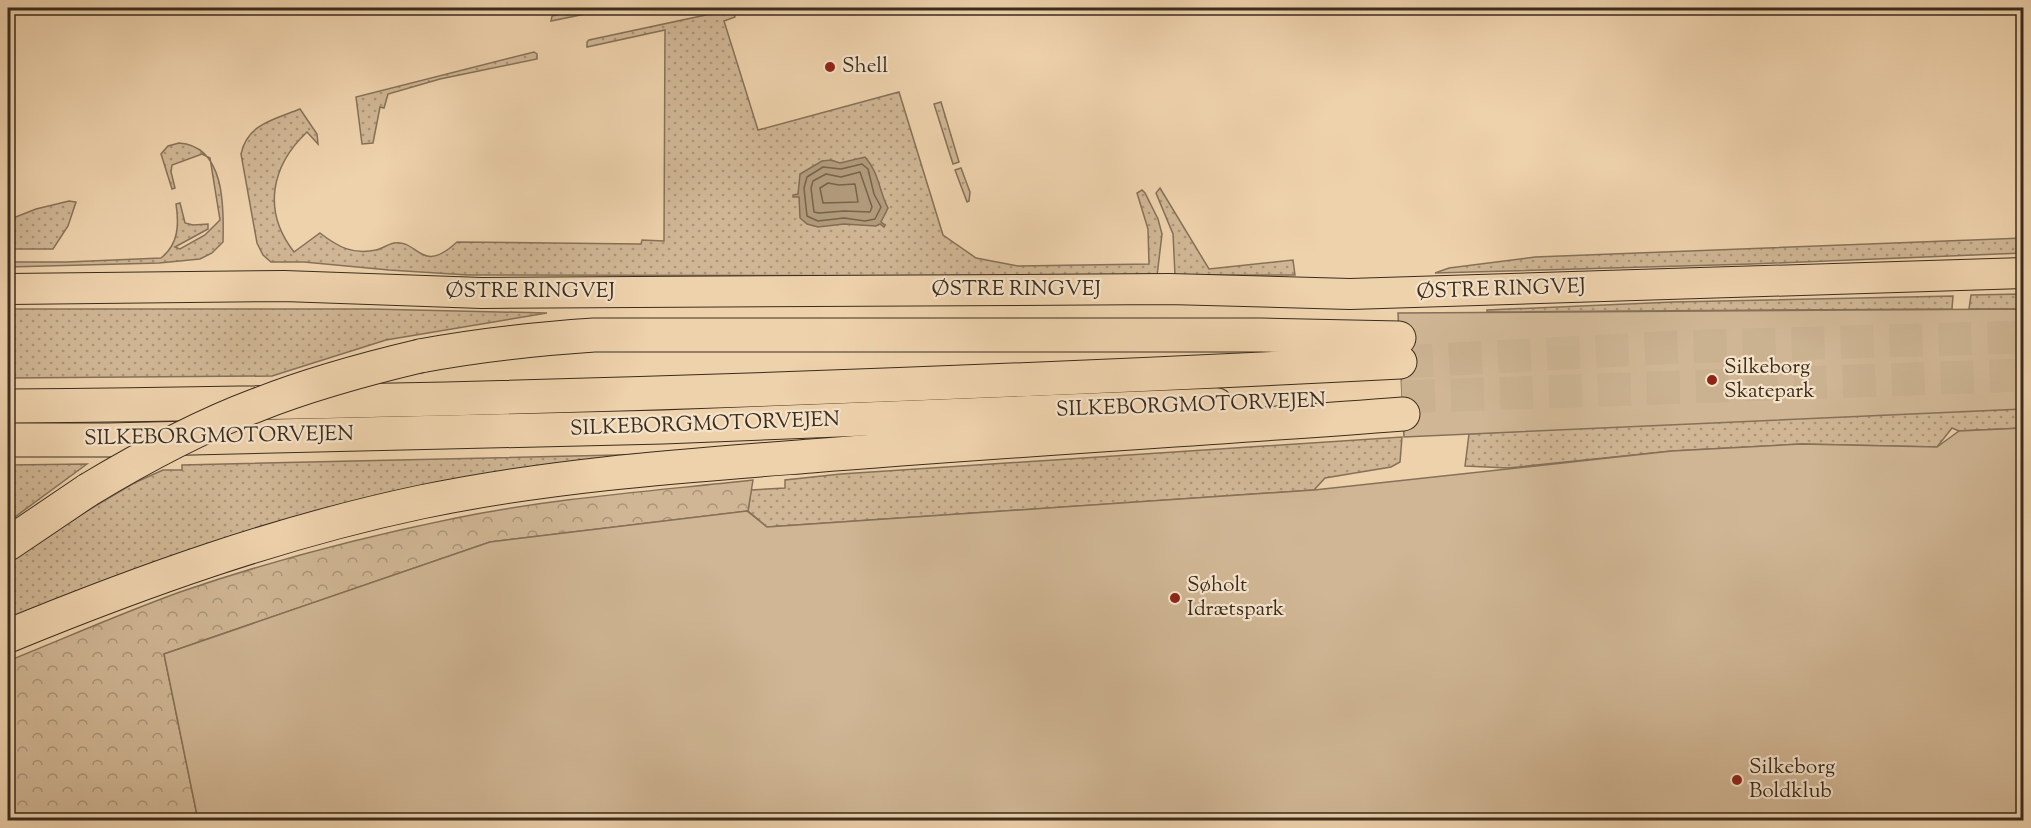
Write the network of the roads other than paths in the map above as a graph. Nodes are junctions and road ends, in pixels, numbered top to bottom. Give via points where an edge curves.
1 (2024, 273) edge
2 (8, 289) edge
3 (8, 406) edge
4 (8, 440) edge
5 (8, 544) edge
6 (8, 636) edge

1 - 2 main road, ØSTRE RINGVEJ via 1350,294 1169,289 482,293 284,286
3 - 5 highway, SILKEBORGMOTORVEJEN, bridge via 208,404 663,393 1400,350 1261,335 594,335 464,348 337,378 258,404 220,420 155,451 88,490
4 - 6 highway, SILKEBORGMOTORVEJEN via 698,426 1403,405 569,477 421,502 262,543 134,586

